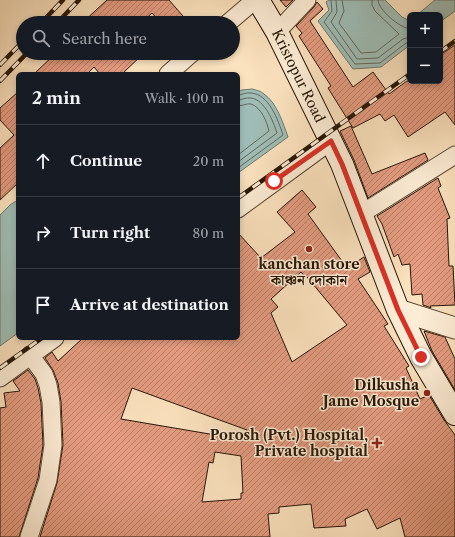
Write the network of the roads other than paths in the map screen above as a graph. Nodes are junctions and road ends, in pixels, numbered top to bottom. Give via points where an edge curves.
1 (255, 0) edge
2 (258, 0) edge
3 (307, 0) edge
4 (236, 16) edge
5 (277, 32) junction
6 (184, 60) edge
7 (170, 72) edge
8 (331, 141) junction
9 (455, 155) edge
10 (240, 208) edge
11 (361, 214) junction
12 (398, 310) junction
13 (455, 328) edge
14 (53, 340) edge
15 (30, 355) junction
16 (0, 378) edge
17 (455, 414) edge
18 (29, 537) edge

1 - 4 street
2 - 5 main road, Kristopur Road
3 - 5 street
5 - 8 main road, Kristopur Road
6 - 7 street
8 - 10 street
8 - 11 main road, Kristopur Road
9 - 11 street
11 - 12 main road, Kristopur Road
12 - 13 street
12 - 17 main road, Kristopur Road via 421,357
14 - 15 street
15 - 16 street
15 - 18 street via 44,374 48,385 53,445 48,480

